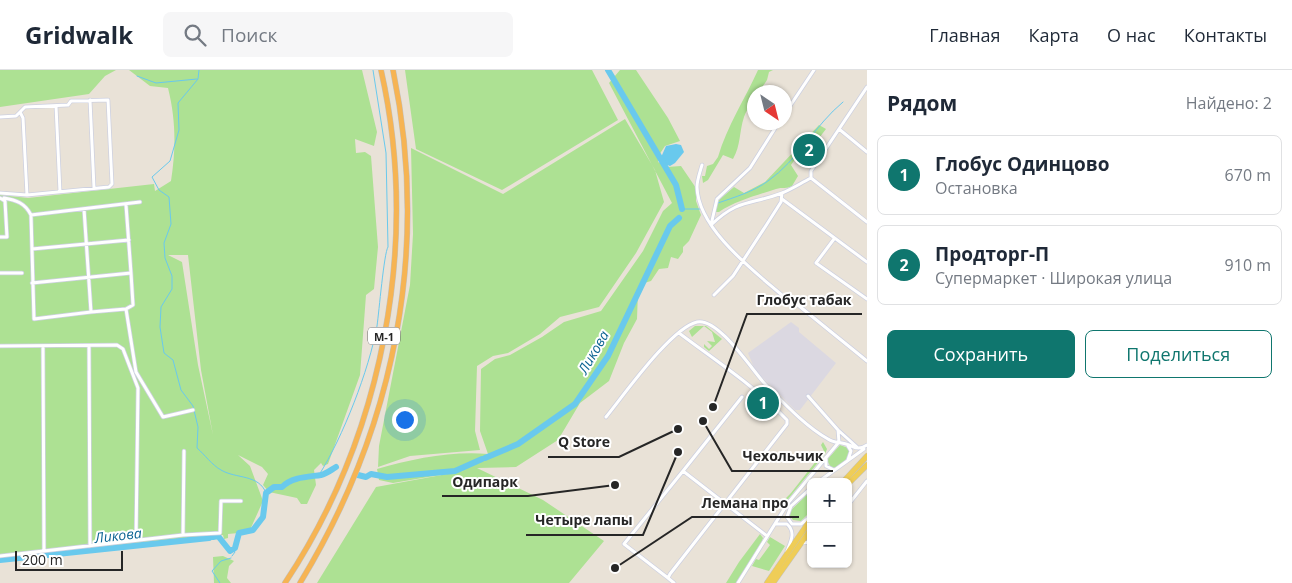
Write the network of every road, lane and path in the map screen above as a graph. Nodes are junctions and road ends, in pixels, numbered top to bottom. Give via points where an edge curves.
1 (381, 70) edge
2 (393, 70) edge
3 (814, 70) edge
4 (867, 87) edge
5 (90, 100) junction
6 (792, 103) edge
7 (56, 106) junction
8 (20, 112) junction
9 (0, 117) edge
10 (839, 129) junction
11 (774, 130) edge
12 (867, 152) edge
13 (702, 165) dead end
14 (811, 178) junction
15 (94, 188) junction
16 (60, 192) junction
17 (0, 193) edge
18 (782, 193) junction
19 (27, 195) junction
20 (2, 198) edge
21 (782, 199) junction
22 (140, 202) dead end
23 (126, 204) junction
24 (84, 209) junction
25 (31, 214) junction
26 (867, 222) edge
27 (711, 225) junction
28 (0, 237) edge
29 (834, 239) junction
30 (129, 240) junction
31 (86, 243) junction
32 (32, 249) junction
33 (742, 259) junction
34 (867, 262) edge
35 (0, 273) edge
36 (22, 273) dead end
37 (131, 273) junction
38 (89, 277) junction
39 (32, 283) junction
40 (714, 295) dead end
41 (867, 299) edge
42 (126, 309) junction
43 (91, 312) junction
44 (679, 333) junction
45 (0, 346) edge
46 (43, 346) junction
47 (89, 346) junction
48 (867, 361) edge
49 (808, 396) dead end
50 (742, 397) dead end
51 (193, 410) dead end
52 (606, 417) dead end
53 (838, 430) junction
54 (825, 438) junction
55 (839, 442) junction
56 (846, 444) junction
57 (867, 446) edge
58 (859, 449) junction
59 (184, 451) dead end
60 (828, 455) junction
61 (867, 456) edge
62 (847, 463) junction
63 (867, 465) edge
64 (836, 470) junction
65 (683, 471) junction
66 (824, 478) edge
67 (847, 478) edge
68 (852, 480) edge
69 (867, 481) edge
70 (807, 492) edge
71 (852, 500) edge
72 (241, 501) dead end
73 (724, 504) junction
74 (791, 506) junction
75 (782, 514) junction
76 (807, 520) edge
77 (807, 523) edge
78 (774, 526) junction
79 (807, 534) edge
80 (183, 535) junction
81 (766, 536) junction
82 (136, 540) junction
83 (807, 541) edge
84 (799, 545) junction
85 (90, 546) junction
86 (44, 551) junction
87 (787, 552) junction
88 (0, 556) edge
89 (668, 578) junction
90 (285, 583) edge
91 (300, 583) edge
92 (674, 583) edge
93 (738, 583) edge
94 (766, 583) edge
95 (773, 583) edge

1 - 90 highway, М-1 via 394,156 396,213 391,298 382,350 361,426 336,489
2 - 91 highway, М-1 via 405,150 408,212 402,300 393,353 382,401 352,484
3 - 6 street
4 - 10 street
5 - 7 street
5 - 15 street
5 - 15 street via 108,100 110,129 112,185
7 - 8 street via 26,107
7 - 16 street
8 - 9 street via 15,116
8 - 19 street
10 - 12 street
10 - 14 street via 811,171
11 - 27 street via 750,168 717,199
13 - 27 street via 697,187
14 - 18 street
14 - 26 street
15 - 16 street
16 - 19 street
17 - 19 street
18 - 21 street
18 - 27 street via 726,210
20 - 25 street via 20,202
20 - 28 street via 7,237
21 - 29 street
21 - 33 street
22 - 23 street
23 - 24 street
23 - 30 street
24 - 25 street
24 - 31 street
25 - 32 street
27 - 33 street
29 - 34 street
29 - 41 street via 816,263
30 - 31 street
30 - 37 street
31 - 32 street
31 - 38 street
32 - 39 street
33 - 40 street via 732,276
33 - 48 street via 783,296
35 - 36 street
37 - 38 street
37 - 42 street via 133,305
38 - 39 street
38 - 43 street
39 - 43 street via 34,319
42 - 43 street
42 - 51 street via 136,372 163,417
44 - 52 street via 650,361
44 - 54 street via 696,322 707,323 730,342 790,409
44 - 73 street via 754,389 787,420
45 - 46 street
46 - 47 street
46 - 86 street
47 - 82 street via 121,346 138,388
47 - 85 street
49 - 53 street
50 - 65 street
53 - 55 street
53 - 58 street
54 - 55 street
54 - 60 street via 830,445
55 - 56 street
55 - 60 street
56 - 58 street
56 - 62 street via 851,451
57 - 58 street
57 - 62 street
59 - 80 street
60 - 64 street via 826,466
60 - 75 street
61 - 67 main road
62 - 64 street
63 - 68 main road
64 - 66 street
65 - 73 street
65 - 89 street via 624,544
69 - 71 street
70 - 74 street
72 - 80 street via 221,501 220,533
73 - 81 street
73 - 89 street
74 - 75 street
74 - 76 street via 787,517 792,524
75 - 78 street
77 - 87 main road
78 - 81 street
78 - 87 street via 784,523 792,530
79 - 84 main road
80 - 82 street
81 - 93 street
82 - 85 street
83 - 84 street
84 - 95 main road
85 - 86 street
86 - 88 street
87 - 94 main road
89 - 92 street

